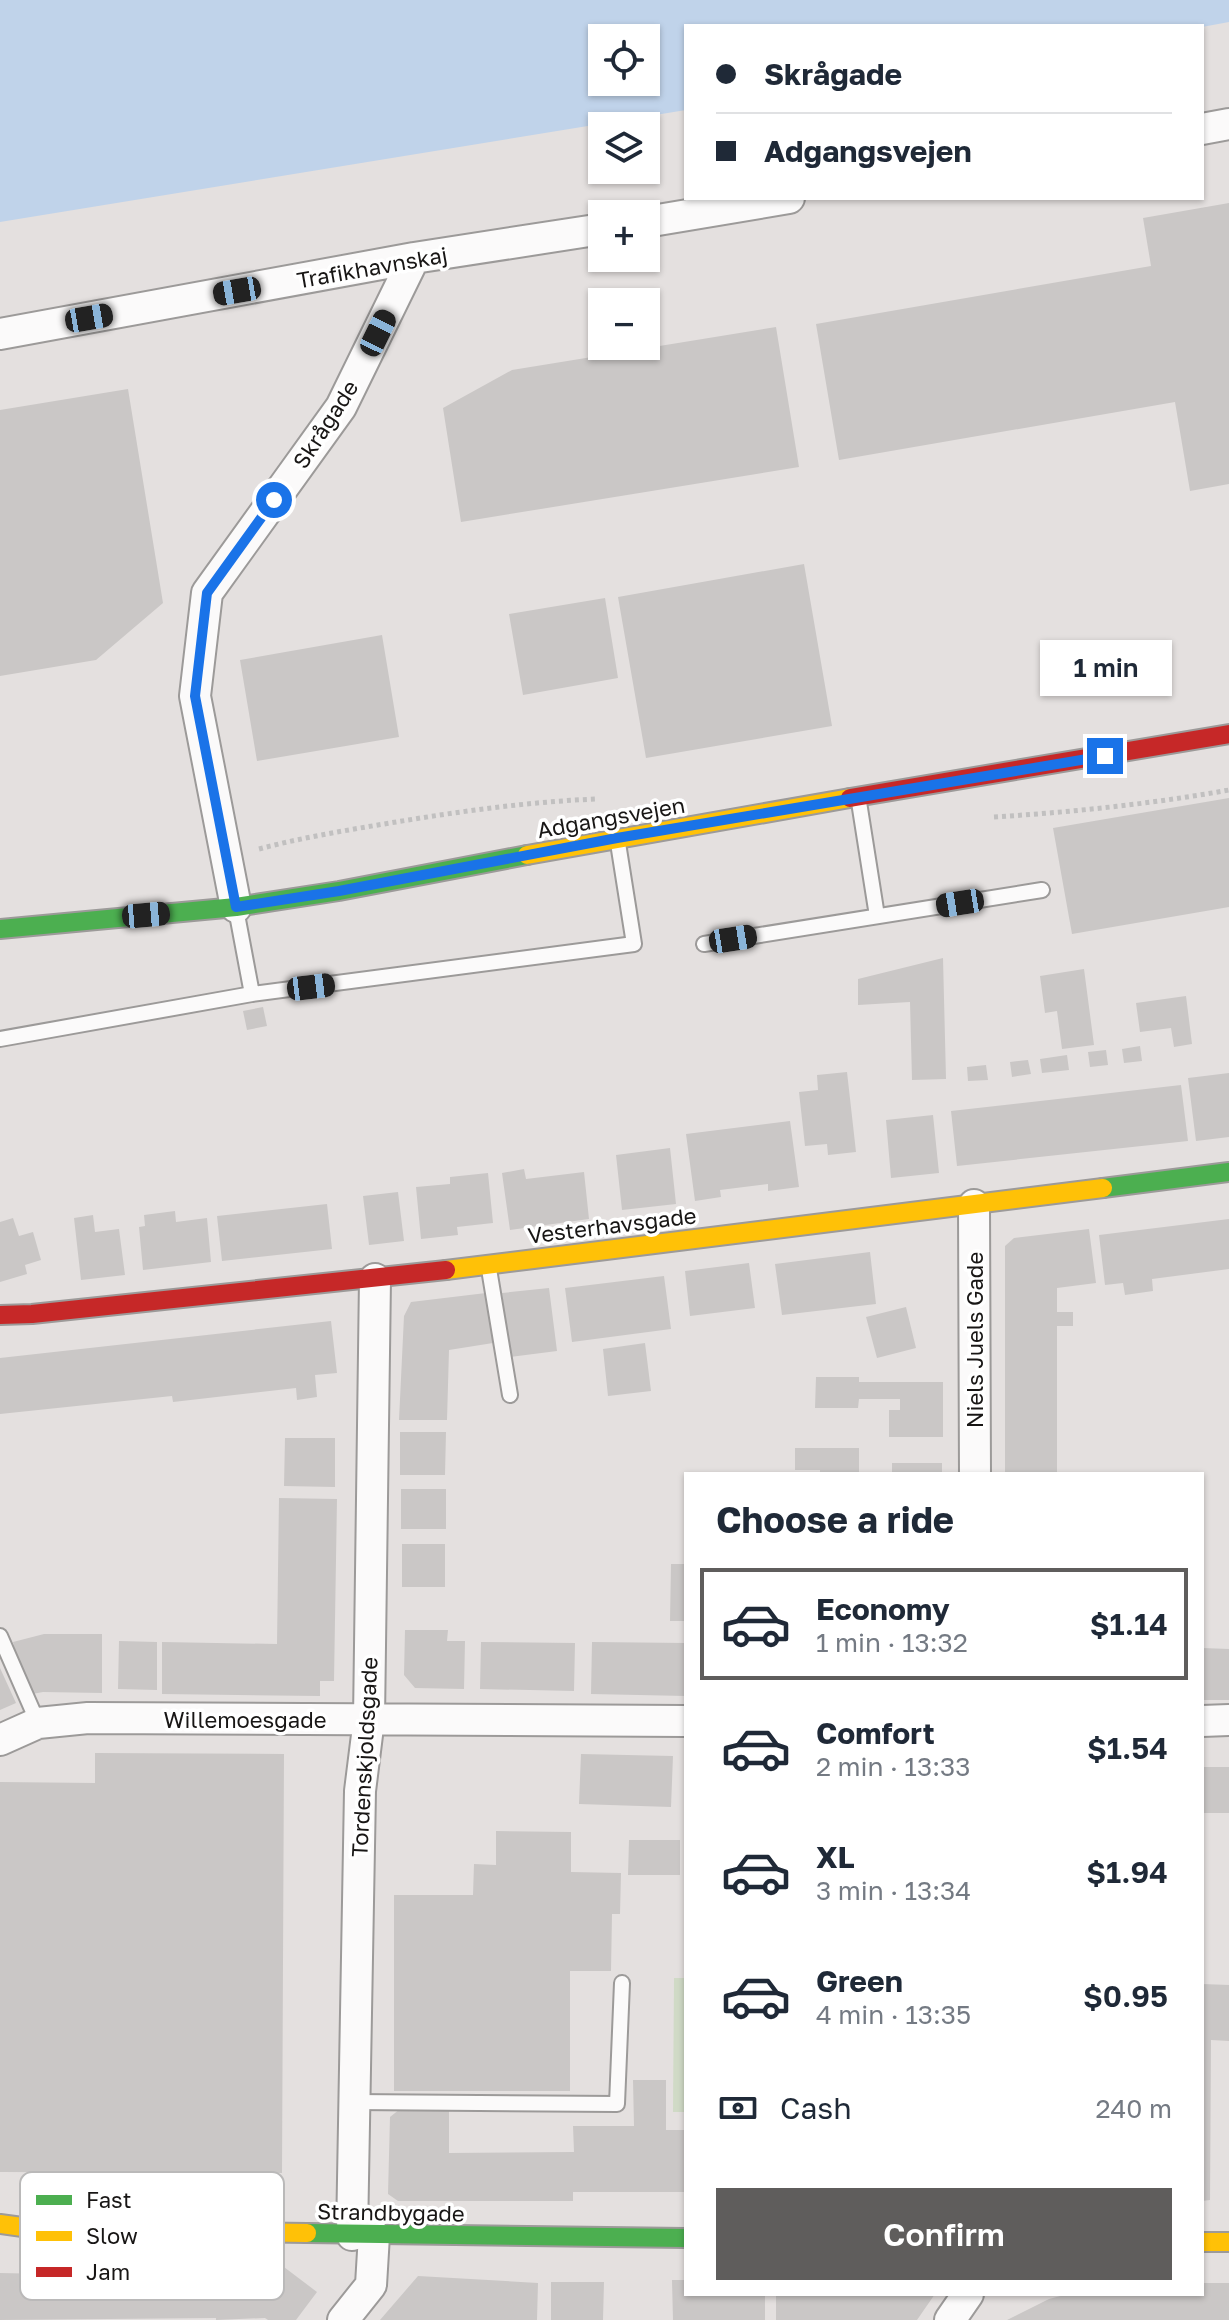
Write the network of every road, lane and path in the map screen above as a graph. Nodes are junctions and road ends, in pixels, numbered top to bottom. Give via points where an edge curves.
1 (1229, 124) edge
2 (1204, 129) edge
3 (777, 200) edge
4 (660, 220) edge
5 (588, 231) edge
6 (414, 258) junction
7 (0, 334) edge
8 (1229, 734) edge
9 (858, 799) junction
10 (617, 838) junction
11 (1042, 890) dead end
12 (236, 907) junction
13 (877, 916) junction
14 (0, 929) edge
15 (704, 944) dead end
16 (252, 994) junction
17 (0, 1039) edge
18 (1229, 1172) edge
19 (974, 1205) junction
20 (488, 1265) junction
21 (375, 1279) junction
22 (0, 1315) edge
23 (510, 1395) dead end
24 (975, 1472) edge
25 (0, 1636) edge
26 (369, 1719) junction
27 (1229, 1720) edge
28 (684, 1721) edge
29 (1204, 1721) edge
30 (38, 1723) junction
31 (0, 1740) edge
32 (622, 1983) dead end
33 (354, 2102) junction
34 (0, 2224) edge
35 (20, 2227) edge
36 (284, 2234) edge
37 (363, 2235) junction
38 (684, 2238) edge
39 (1204, 2242) edge
40 (1229, 2242) edge
41 (967, 2296) edge
42 (343, 2320) edge
43 (950, 2320) edge

1 - 2 street
3 - 4 street
5 - 6 street, Trafikhavnskaj
6 - 7 street, Trafikhavnskaj
6 - 12 street, Skrågade via 341,407 207,593 195,696
8 - 9 street, Adgangsvejen
9 - 10 street, Adgangsvejen
9 - 13 lane
10 - 12 street, Adgangsvejen
10 - 16 lane via 634,944
11 - 13 lane
12 - 14 street, Adgangsvejen
12 - 16 lane
13 - 15 lane
16 - 17 lane
18 - 19 street, Vesterhavsgade
19 - 20 street, Vesterhavsgade
19 - 24 street, Niels Juels Gade
20 - 21 street, Vesterhavsgade
20 - 23 lane
21 - 22 street, Vesterhavsgade
21 - 26 street, Tordenskjoldsgade
25 - 30 lane
26 - 28 street, Willemoesgade
26 - 30 street, Willemoesgade via 88,1718
26 - 33 street, Tordenskjoldsgade via 360,1791
27 - 29 street
30 - 31 street, Willemoesgade
32 - 33 lane via 617,2104
33 - 37 street, Tordenskjoldsgade
34 - 35 street, Strandbygade
36 - 37 street, Strandbygade
37 - 38 street, Strandbygade
37 - 42 street, Tordenskjoldsgade via 371,2285
39 - 40 street
41 - 43 street

